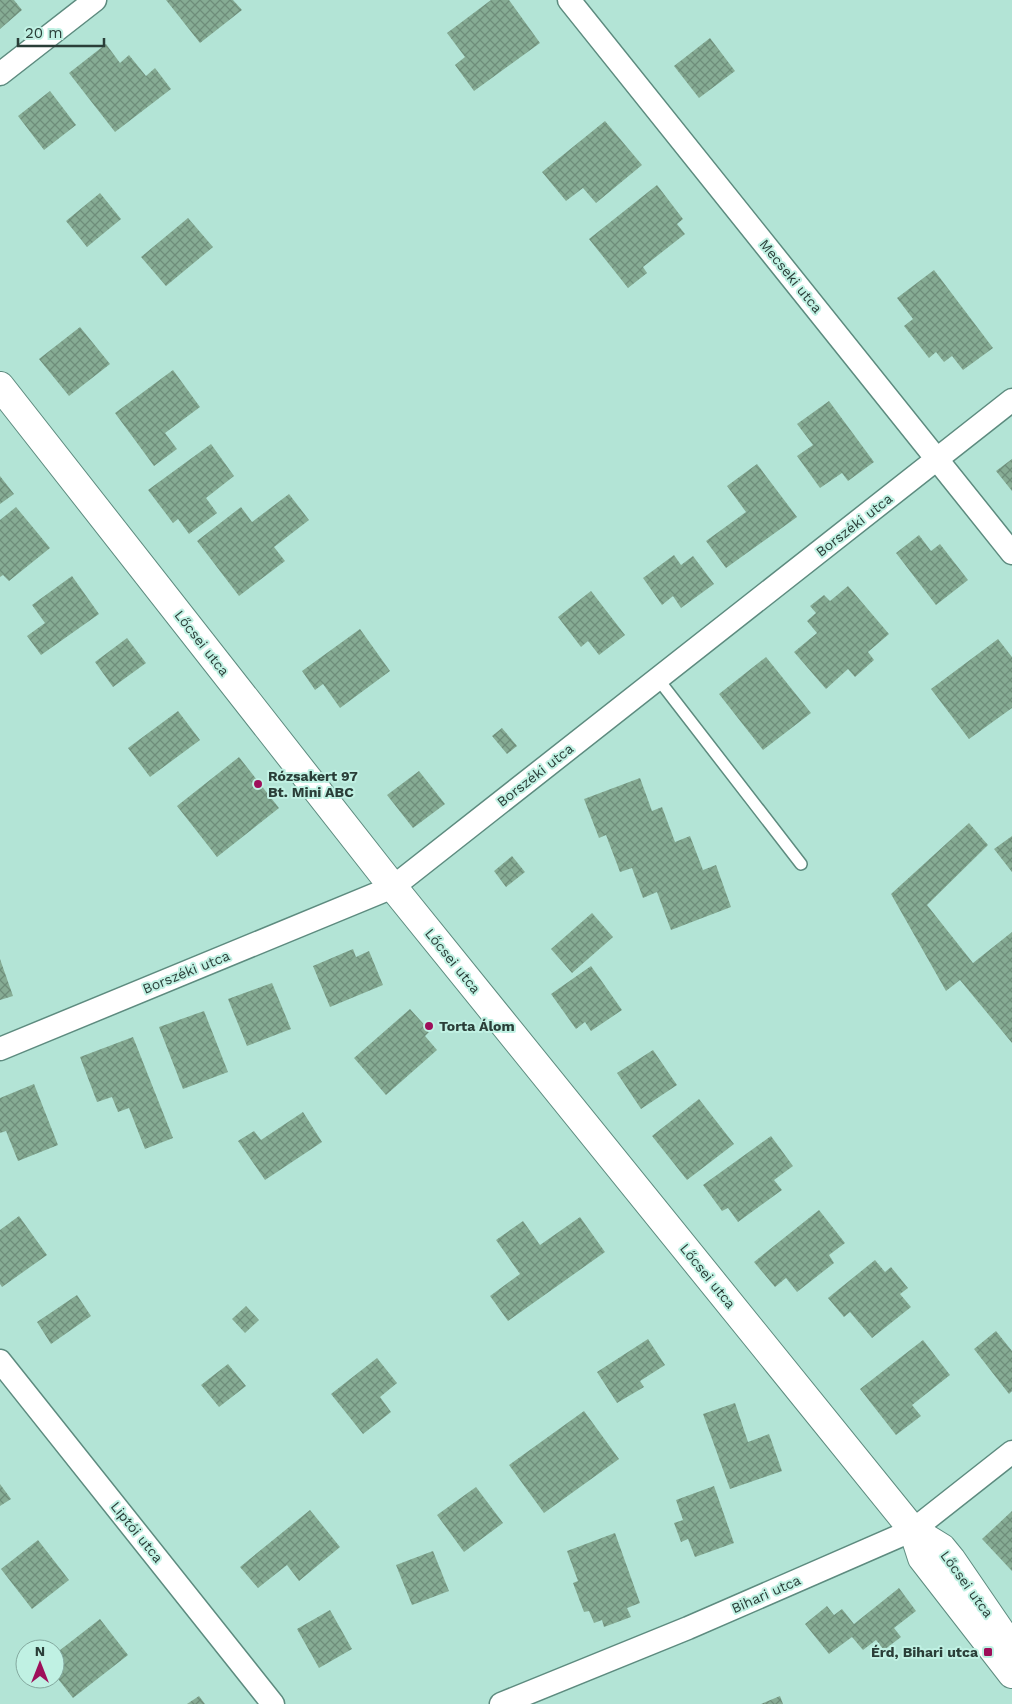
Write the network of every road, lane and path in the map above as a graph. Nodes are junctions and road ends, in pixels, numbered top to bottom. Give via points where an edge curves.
1 (95, 0) edge
2 (569, 0) edge
3 (0, 74) edge
4 (0, 386) edge
5 (1012, 400) edge
6 (938, 459) junction
7 (1012, 553) edge
8 (658, 679) junction
9 (801, 864) dead end
10 (393, 886) junction
11 (0, 1049) edge
12 (0, 1360) edge
13 (1012, 1452) edge
14 (913, 1530) junction
15 (1012, 1648) edge
16 (1012, 1674) edge
17 (273, 1704) edge
18 (501, 1704) edge

1 - 3 street
2 - 6 street, Mecseki utca
4 - 10 street, Lőcsei utca
5 - 6 street, Borszéki utca
6 - 7 street, Mecseki utca
6 - 8 street, Borszéki utca
8 - 9 lane
8 - 10 street, Borszéki utca
10 - 11 street, Borszéki utca
10 - 14 street, Lőcsei utca
12 - 17 street, Liptói utca
13 - 14 street, Bihari utca
14 - 15 street, Lőcsei utca via 942,1548
14 - 16 street, Lőcsei utca via 922,1558
14 - 18 street, Bihari utca via 688,1628

